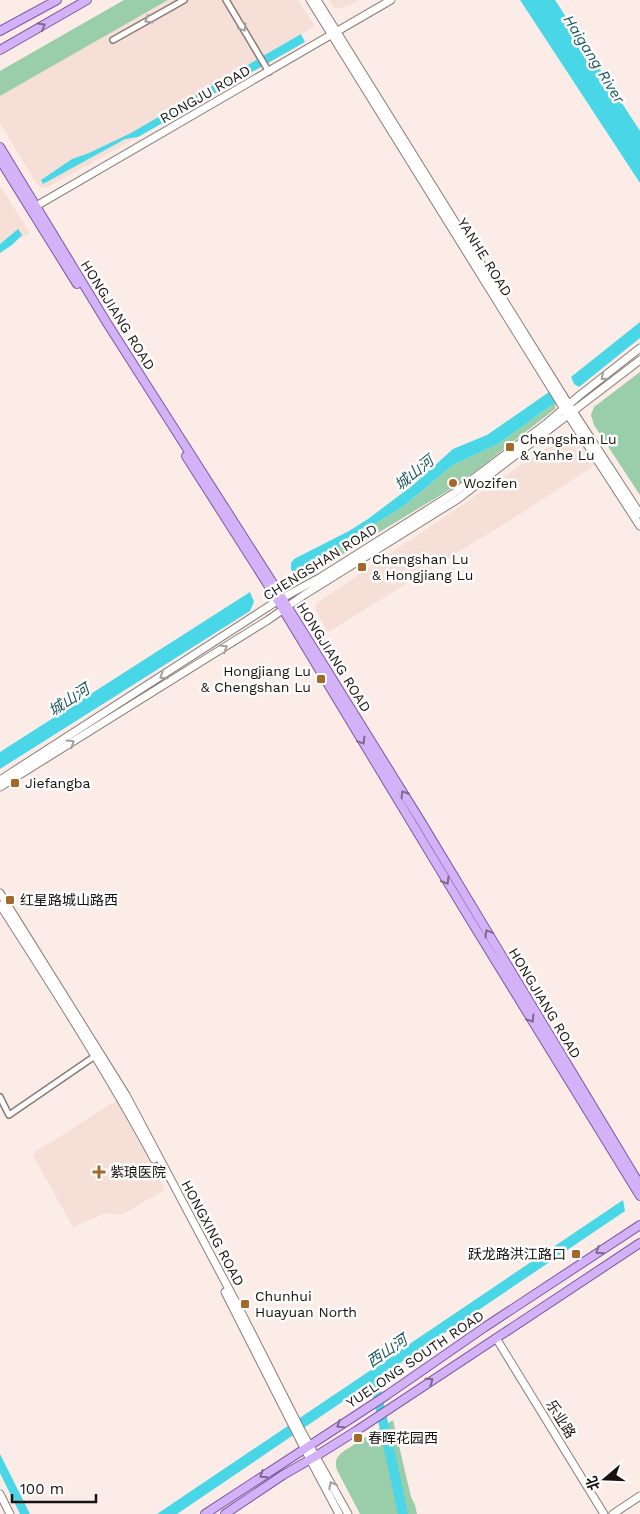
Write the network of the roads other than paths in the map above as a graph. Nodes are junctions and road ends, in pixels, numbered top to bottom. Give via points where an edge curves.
1 (57, 0) edge
2 (86, 0) edge
3 (184, 0) edge
4 (226, 0) edge
5 (310, 0) edge
6 (317, 0) edge
7 (391, 0) edge
8 (0, 31) edge
9 (334, 34) junction
10 (113, 40) dead end
11 (0, 50) edge
12 (267, 69) junction
13 (0, 147) edge
14 (0, 160) edge
15 (34, 208) junction
16 (640, 348) edge
17 (640, 360) edge
18 (568, 410) junction
19 (640, 514) edge
20 (640, 526) edge
21 (280, 600) junction
22 (285, 608) junction
23 (0, 780) edge
24 (0, 787) edge
25 (0, 893) edge
26 (0, 905) edge
27 (95, 1056) junction
28 (0, 1097) edge
29 (640, 1185) edge
30 (640, 1196) edge
31 (640, 1225) edge
32 (640, 1243) edge
33 (496, 1338) junction
34 (293, 1420) junction
35 (307, 1447) junction
36 (313, 1458) junction
37 (0, 1494) edge
38 (640, 1496) edge
39 (10, 1514) edge
40 (205, 1514) edge
41 (225, 1514) edge
42 (339, 1514) edge
43 (348, 1514) edge
44 (604, 1514) edge
45 (614, 1514) edge

1 - 8 main road
11 -> 2 main road
3 -> 10 street
4 -> 12 street
5 - 9 main road, YANHE ROAD
6 - 9 main road, YANHE ROAD
7 - 9 main road, RONGJU ROAD
9 - 12 main road, RONGJU ROAD
9 - 18 main road, YANHE ROAD
12 - 15 main road, RONGJU ROAD
13 - 15 main road, HONGJIANG ROAD
14 - 15 main road, HONGJIANG ROAD
15 - 21 main road, HONGJIANG ROAD
16 -> 18 main road, CHENGSHAN ROAD via 580,395
17 - 18 main road, CHENGSHAN ROAD
18 - 19 main road, YANHE ROAD
18 - 20 main road, YANHE ROAD
18 - 21 main road, CHENGSHAN ROAD via 454,493
18 - 22 main road, CHENGSHAN ROAD via 458,499
21 - 22 main road, HONGJIANG ROAD
21 -> 23 main road, CHENGSHAN ROAD
24 -> 22 main road, CHENGSHAN ROAD
29 -> 22 main road, HONGJIANG ROAD via 414,811
22 -> 30 main road, HONGJIANG ROAD
25 - 34 main road, HONGXING ROAD via 126,1095 239,1308
26 - 27 main road, HONGXING ROAD
27 - 28 street via 9,1115
27 - 34 main road, HONGXING ROAD
31 -> 35 main road, YUELONG SOUTH ROAD
32 - 33 main road, YUELONG SOUTH ROAD
36 -> 33 main road, YUELONG SOUTH ROAD
33 - 44 main road, 乐业路
34 - 35 main road, HONGXING ROAD
35 - 36 main road, HONGXING ROAD
35 -> 40 main road, YUELONG SOUTH ROAD
36 - 41 main road, YUELONG SOUTH ROAD
36 - 42 main road, HONGXING ROAD
43 -> 36 main road, HONGXING ROAD
37 - 39 main road
38 - 45 main road

